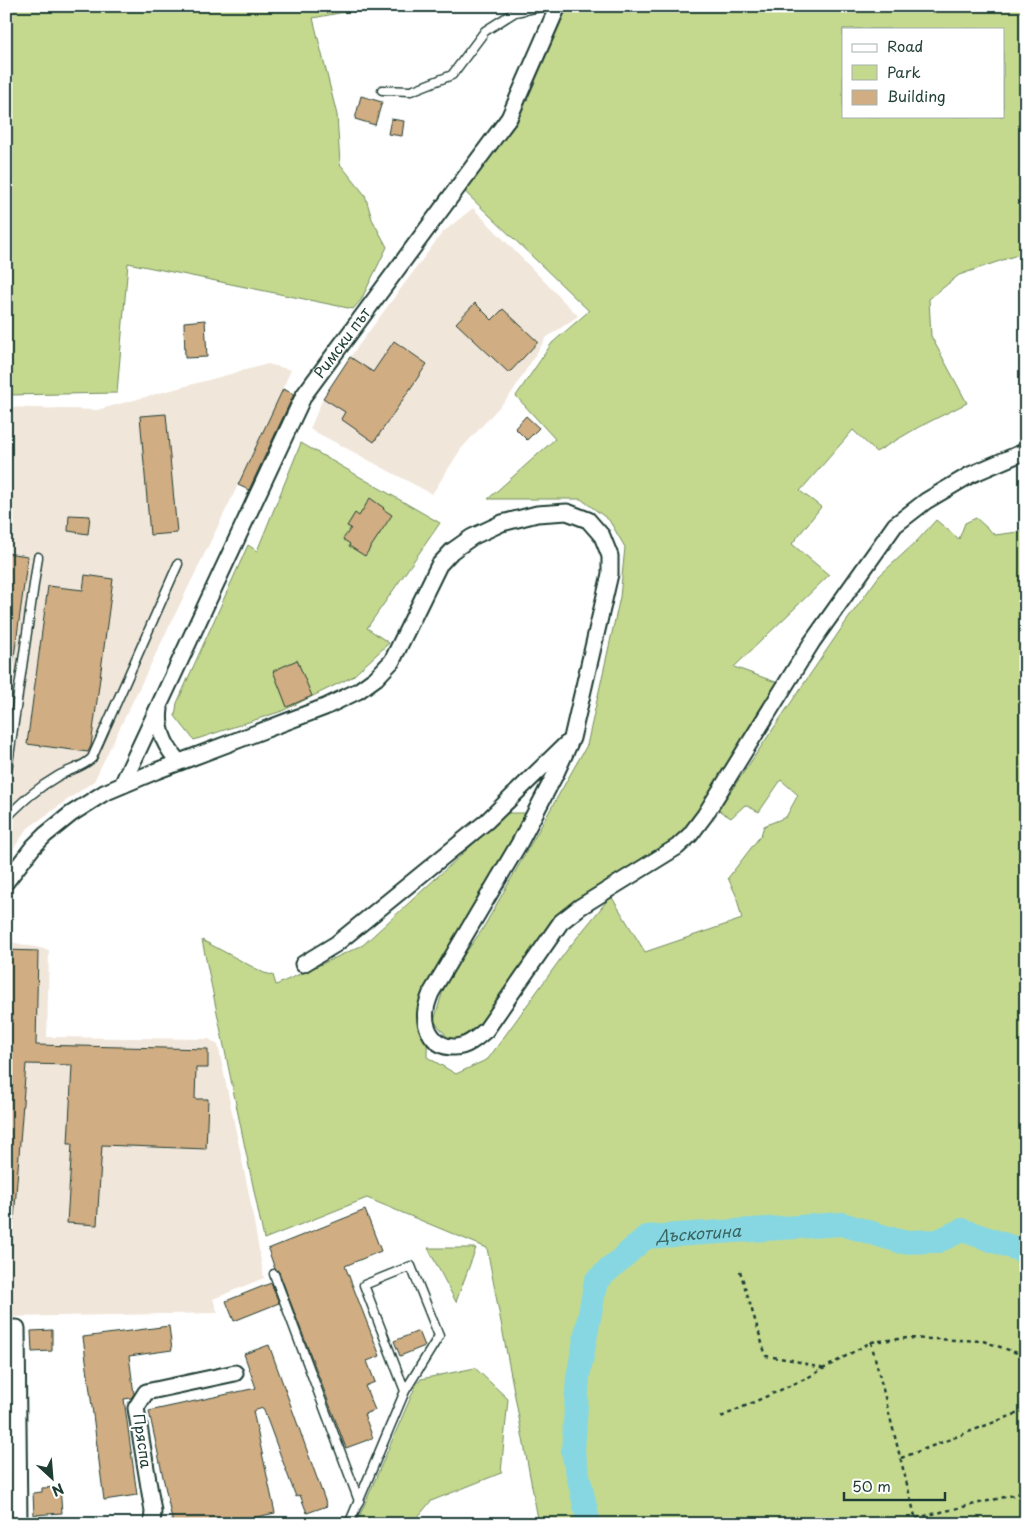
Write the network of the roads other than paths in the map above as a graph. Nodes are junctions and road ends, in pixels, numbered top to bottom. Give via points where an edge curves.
1 (546, 6) edge
2 (558, 6) edge
3 (382, 90) dead end
4 (1026, 451) edge
5 (38, 557) dead end
6 (178, 564) dead end
7 (161, 701) junction
8 (572, 738) junction
9 (179, 762) junction
10 (6, 776) edge
11 (122, 785) junction
12 (6, 818) edge
13 (6, 882) edge
14 (303, 964) dead end
15 (274, 1274) dead end
16 (11, 1328) edge
17 (234, 1374) dead end
18 (405, 1391) junction
19 (359, 1501) junction
20 (19, 1524) edge
21 (152, 1524) edge
22 (349, 1524) edge

1 - 3 lane via 515,12 485,31 452,76 411,91
2 - 7 street, Римски път via 509,118 304,395
4 - 8 street via 970,475 926,501 895,525 812,642 690,835 677,847 561,922 486,1030 474,1040 456,1047 442,1045 431,1037 426,1025 431,993 520,842
5 - 10 lane
6 - 12 lane via 92,758 85,765 35,790
7 - 9 street, Римски път via 161,733 168,750
7 - 11 street, Римски път
8 - 9 street via 610,574 610,556 602,536 588,520 567,512 537,514 502,523 452,551 439,565 392,661 358,692
8 - 14 street via 487,820 336,944
9 - 11 street
11 - 13 street via 58,824 33,847
15 - 19 lane
16 - 20 street
17 - 21 street, Пряспа via 146,1392 136,1408 153,1512
18 - 18 lane via 439,1336 411,1266 364,1285
18 - 19 lane
19 - 22 lane

